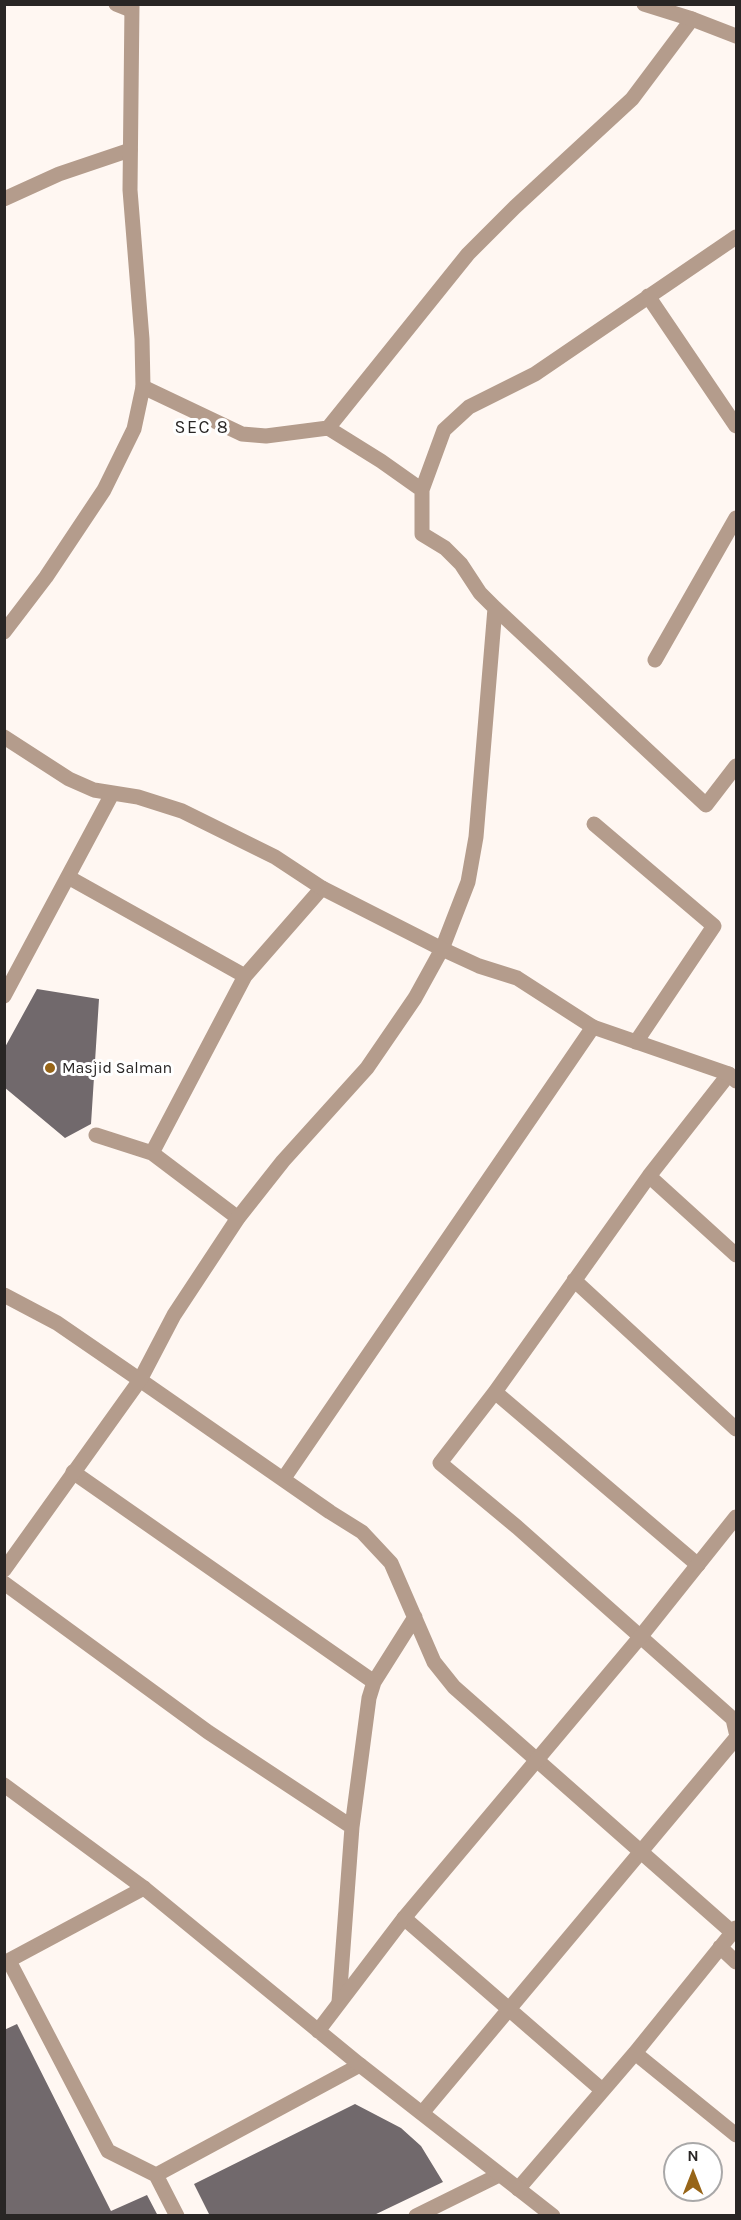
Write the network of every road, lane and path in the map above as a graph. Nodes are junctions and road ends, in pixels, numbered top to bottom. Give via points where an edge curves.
1 (116, 4) edge
2 (644, 4) edge
3 (132, 7) edge
4 (692, 19) junction
5 (736, 36) edge
6 (130, 150) junction
7 (4, 199) edge
8 (736, 237) edge
9 (648, 296) junction
10 (143, 387) junction
11 (736, 426) edge
12 (328, 428) junction
13 (422, 490) junction
14 (736, 518) edge
15 (495, 608) junction
16 (4, 632) edge
17 (655, 660) dead end
18 (4, 737) edge
19 (736, 766) edge
20 (112, 794) junction
21 (594, 824) dead end
22 (68, 877) junction
23 (322, 888) junction
24 (442, 949) junction
25 (244, 976) junction
26 (4, 996) edge
27 (593, 1027) junction
28 (636, 1042) junction
29 (733, 1077) edge
30 (96, 1135) dead end
31 (152, 1153) junction
32 (649, 1176) junction
33 (238, 1218) junction
34 (736, 1255) edge
35 (574, 1280) junction
36 (4, 1295) edge
37 (140, 1380) junction
38 (495, 1392) junction
39 (736, 1429) edge
40 (73, 1472) junction
41 (284, 1478) junction
42 (736, 1517) edge
43 (698, 1565) junction
44 (4, 1570) edge
45 (4, 1583) edge
46 (415, 1617) junction
47 (641, 1636) junction
48 (374, 1682) junction
49 (736, 1732) edge
50 (736, 1738) edge
51 (537, 1759) junction
52 (4, 1785) edge
53 (352, 1827) junction
54 (640, 1852) junction
55 (144, 1888) junction
56 (404, 1918) junction
57 (735, 1931) edge
58 (720, 1947) junction
59 (7, 1962) edge
60 (736, 1962) edge
61 (339, 2002) junction
62 (509, 2009) junction
63 (318, 2031) junction
64 (635, 2053) junction
65 (360, 2065) junction
66 (603, 2090) junction
67 (422, 2113) junction
68 (736, 2135) edge
69 (156, 2175) junction
70 (499, 2175) junction
71 (518, 2189) junction
72 (177, 2216) edge
73 (416, 2216) edge
74 (553, 2216) edge

1 - 3 street
2 - 4 street
3 - 6 street
4 - 5 street
4 - 12 street via 632,99 468,254
6 - 7 street via 59,174
6 - 10 street
8 - 9 street
9 - 11 street
9 - 13 street via 535,374 469,407 444,430
10 - 12 street via 242,434 266,436
10 - 16 street via 134,429 104,490
12 - 13 street
13 - 15 street via 422,534 461,564
14 - 17 street
15 - 19 street via 706,805
15 - 24 street via 476,837 468,882
18 - 20 street via 69,779
20 - 22 street
20 - 23 street via 138,796 182,811 274,857
21 - 28 street via 714,926
22 - 25 street
22 - 26 street
23 - 24 street
23 - 25 street
24 - 27 street via 517,978
24 - 33 street via 415,998 367,1068 283,1161
25 - 31 street
27 - 28 street
27 - 41 street
28 - 29 street
29 - 32 street
30 - 31 street
31 - 33 street
32 - 34 street
32 - 35 street
33 - 37 street via 174,1315
35 - 38 street
35 - 39 street
36 - 37 street via 57,1323
37 - 40 street
37 - 41 street
38 - 43 street
38 - 47 street via 440,1463
40 - 44 street
40 - 48 street
41 - 46 street via 362,1532 391,1563
42 - 43 street
43 - 47 street
45 - 53 street via 208,1732
46 - 48 street
46 - 51 street via 434,1662 454,1687
47 - 49 street via 733,1719
47 - 51 street
48 - 53 street
50 - 54 street
51 - 54 street
51 - 56 street
52 - 55 street
53 - 61 street
54 - 57 street
54 - 62 street
55 - 59 street
55 - 63 street
56 - 61 street
56 - 62 street
57 - 58 street
58 - 60 street
58 - 64 street
59 - 69 street via 108,2151
61 - 63 street
62 - 66 street
62 - 67 street
63 - 65 street
64 - 66 street
64 - 68 street
65 - 67 street
65 - 69 street
66 - 71 street
67 - 70 street
69 - 72 street
70 - 71 street
70 - 73 street
71 - 74 street

